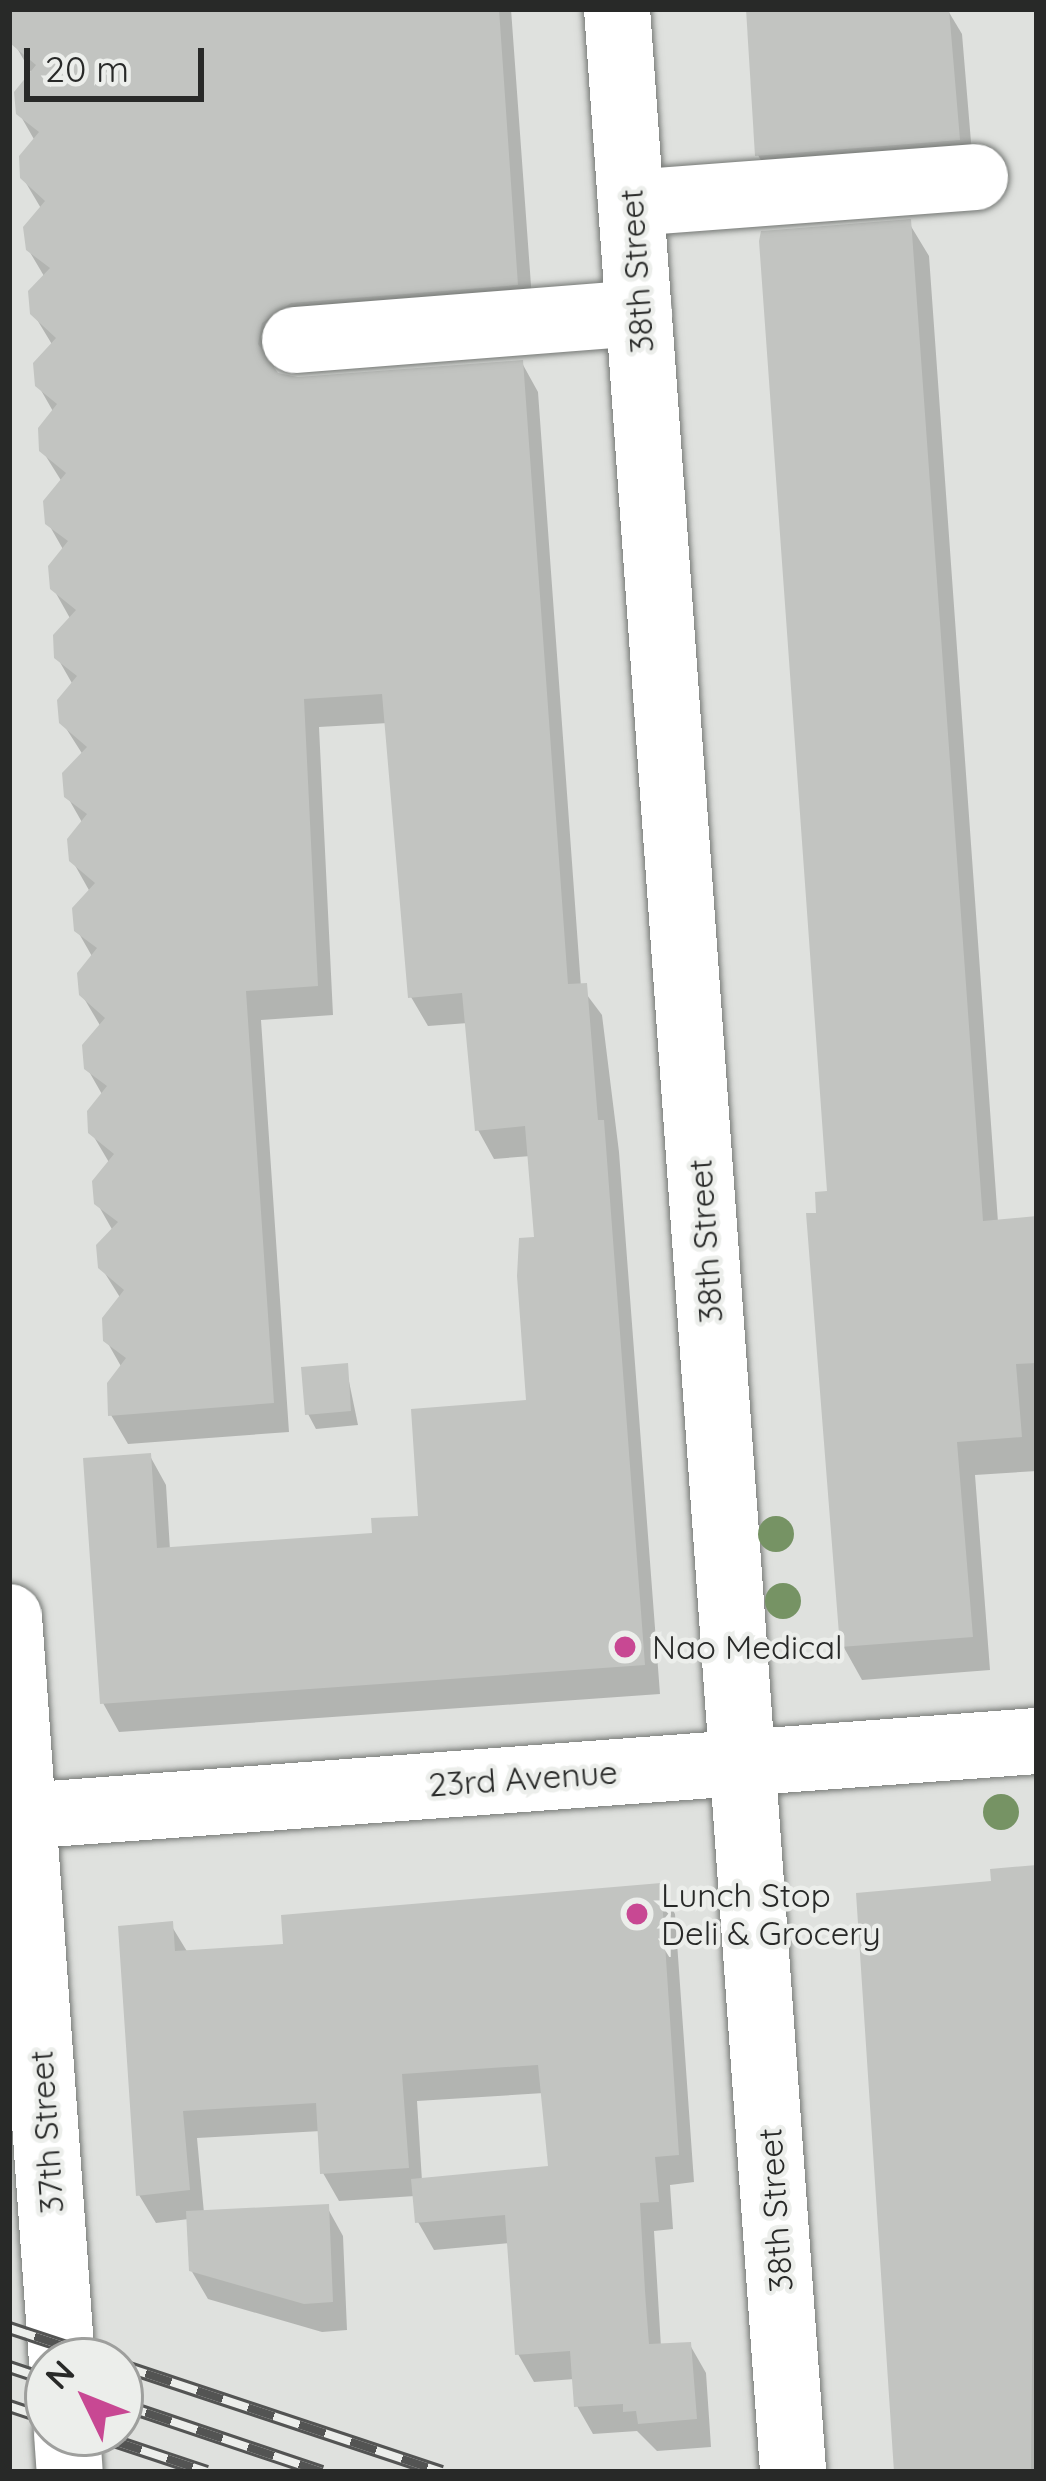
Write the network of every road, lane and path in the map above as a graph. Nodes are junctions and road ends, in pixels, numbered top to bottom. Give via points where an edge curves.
1 (617, 9) edge
2 (975, 177) dead end
3 (631, 203) junction
4 (639, 313) junction
5 (295, 340) dead end
6 (9, 1616) edge
7 (1037, 1742) edge
8 (743, 1763) junction
9 (16, 1816) edge
10 (60, 2337) edge
11 (794, 2472) edge

1 - 3 street, 38th Street
2 - 3 street
3 - 4 street, 38th Street
4 - 5 street
4 - 8 street, 38th Street
6 - 9 street, 37th Street
7 - 8 street, 23rd Avenue
8 - 9 street, 23rd Avenue
8 - 11 street, 38th Street
9 - 10 street, 37th Street

